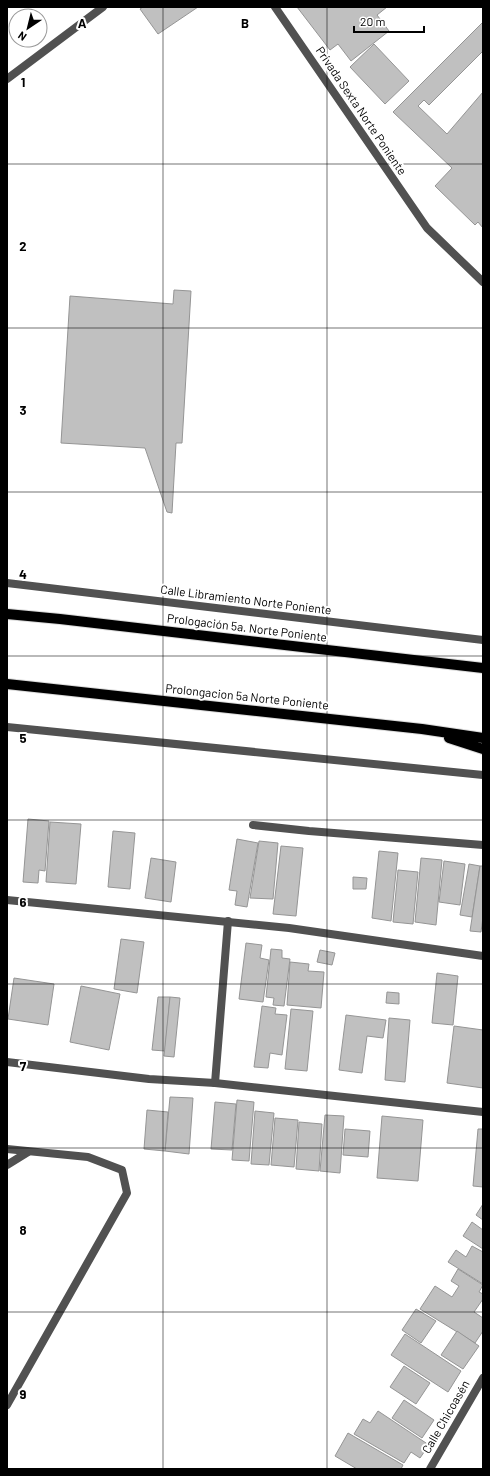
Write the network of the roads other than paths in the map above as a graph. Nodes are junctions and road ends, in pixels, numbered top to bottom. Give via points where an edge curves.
1 (103, 7) edge
2 (275, 7) edge
3 (7, 79) edge
4 (483, 282) edge
5 (7, 583) edge
6 (7, 614) edge
7 (483, 640) edge
8 (483, 668) edge
9 (7, 684) edge
10 (7, 727) edge
11 (422, 729) junction
12 (483, 738) edge
13 (483, 749) edge
14 (483, 775) edge
15 (253, 825) dead end
16 (483, 845) edge
17 (7, 900) edge
18 (228, 921) junction
19 (483, 956) edge
20 (7, 1062) edge
21 (215, 1084) junction
22 (483, 1112) edge
23 (7, 1149) edge
24 (28, 1152) junction
25 (7, 1165) edge
26 (483, 1378) edge
27 (7, 1405) edge
28 (430, 1469) edge

1 - 3 street
2 - 4 street, Privada Sexta Norte Poniente via 427,228
5 - 7 street, Calle Libramiento Norte Poniente
6 - 8 main road, Prologación 5a. Norte Poniente
9 - 11 main road, Prolongacion 5a Norte Poniente
10 - 14 street
11 - 12 main road, Prolongacion 5a Norte Poniente
11 - 13 main road
15 - 16 street
17 - 18 street
18 - 19 street
18 - 21 street
20 - 21 street
21 - 22 street
23 - 24 street
24 - 25 street
24 - 27 street via 88,1156 122,1170 127,1193
26 - 28 street, Calle Chicoasén

